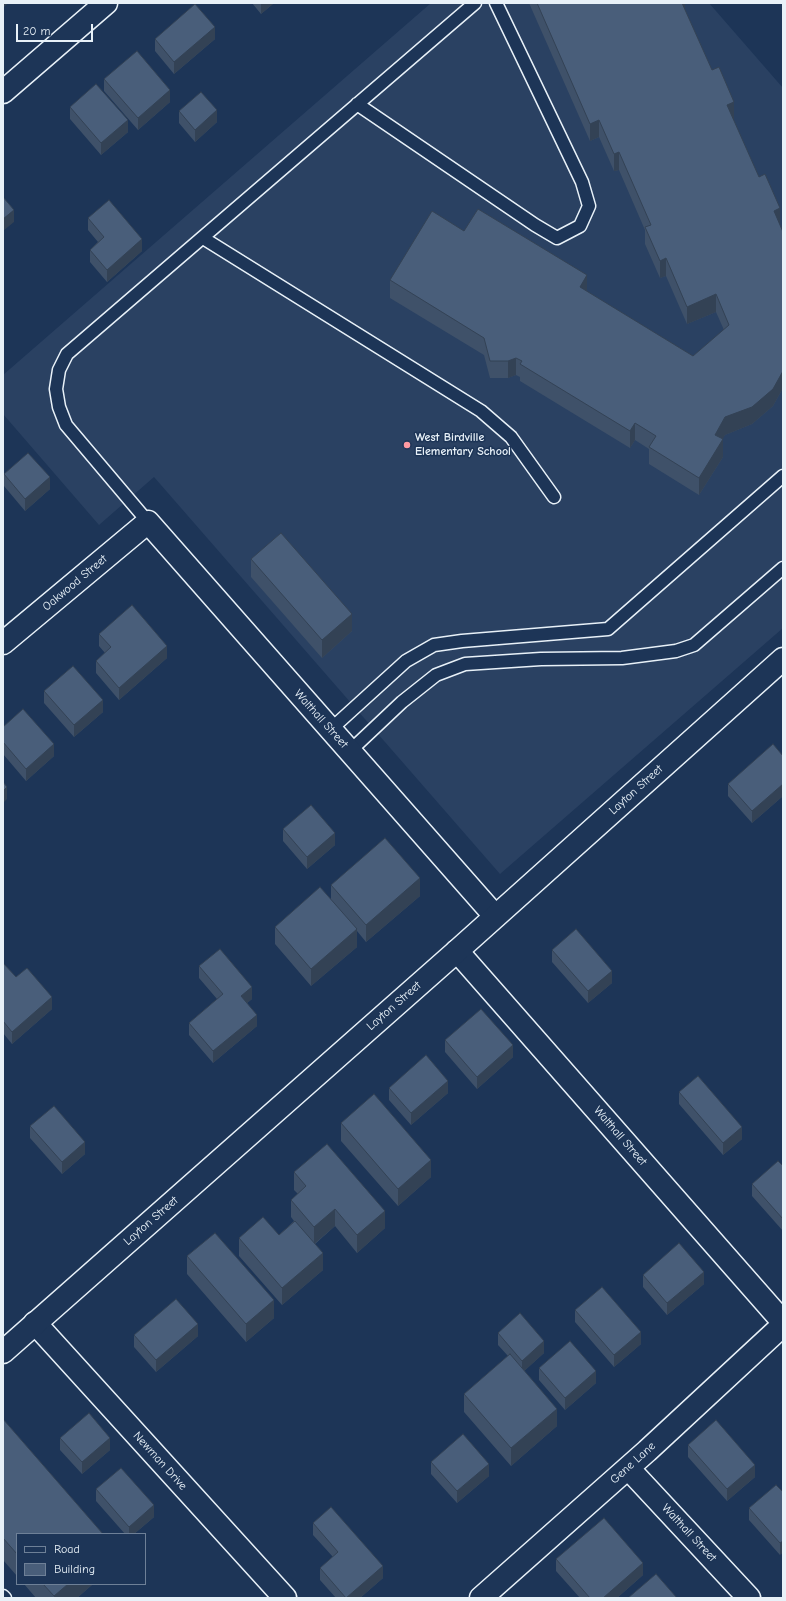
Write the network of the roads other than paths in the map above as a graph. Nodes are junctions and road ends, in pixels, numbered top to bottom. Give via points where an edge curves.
1 (106, 3) edge
2 (475, 3) edge
3 (496, 3) edge
4 (3, 92) edge
5 (357, 104) junction
6 (203, 238) junction
7 (783, 476) edge
8 (554, 497) dead end
9 (148, 522) junction
10 (783, 568) edge
11 (3, 643) edge
12 (783, 658) edge
13 (330, 730) junction
14 (350, 751) junction
15 (495, 916) junction
16 (457, 951) junction
17 (35, 1323) junction
18 (783, 1323) edge
19 (3, 1352) edge
20 (628, 1468) junction
21 (3, 1596) edge
22 (5, 1598) edge
23 (285, 1598) edge
24 (481, 1598) edge
25 (749, 1598) edge

1 - 4 street
2 - 5 lane
3 - 5 lane via 582,182 589,206 580,226 557,238
5 - 6 lane
6 - 8 lane via 481,411 511,437
6 - 9 lane via 68,354 59,370 56,389 59,407 66,424
7 - 13 lane via 608,629 434,645 406,661
9 - 11 street, Oakwood Street
9 - 13 street, Walthall Street
10 - 14 lane via 694,645 676,651 622,658 541,659 465,664 436,675 402,702
12 - 15 street, Layton Street
13 - 14 street, Walthall Street
14 - 15 street, Walthall Street
15 - 16 street, Layton Street
16 - 17 street, Layton Street
16 - 18 street, Walthall Street
17 - 19 street, Layton Street
17 - 23 street, Newman Drive
18 - 20 street, Gene Lane
20 - 24 street, Gene Lane
20 - 25 street, Walthall Street
21 - 22 lane

